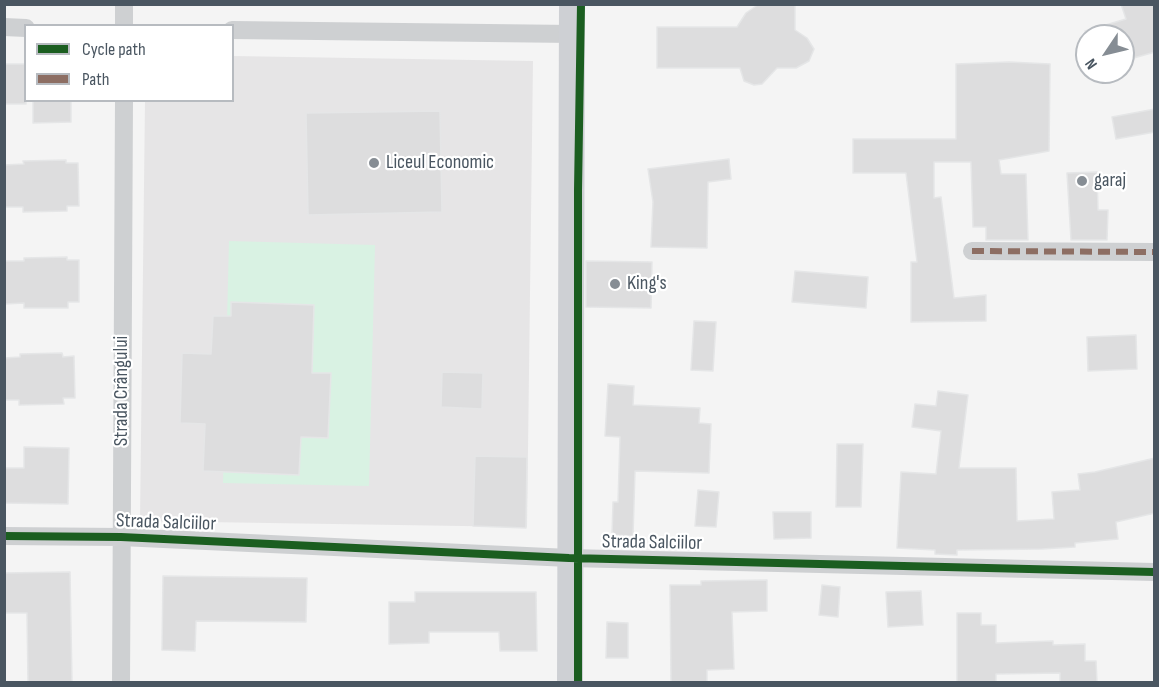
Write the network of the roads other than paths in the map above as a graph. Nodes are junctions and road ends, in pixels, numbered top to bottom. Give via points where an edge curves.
1 (124, 4) edge
2 (573, 4) edge
3 (124, 24) edge
4 (4, 27) edge
5 (24, 28) edge
6 (234, 30) edge
7 (573, 34) junction
8 (124, 102) edge
9 (972, 251) dead end
10 (1155, 252) edge
11 (4, 536) edge
12 (121, 537) junction
13 (569, 558) junction
14 (1155, 572) edge
15 (121, 682) edge
16 (570, 682) edge

1 - 3 street
2 - 7 main road
4 - 5 street
6 - 7 street
7 - 13 main road
8 - 12 street, Strada Crângului
9 - 10 street
11 - 12 street, Strada Salciilor
12 - 13 street, Strada Salciilor
12 - 15 street, Strada Crângului
13 - 14 street, Strada Salciilor
13 - 16 main road

